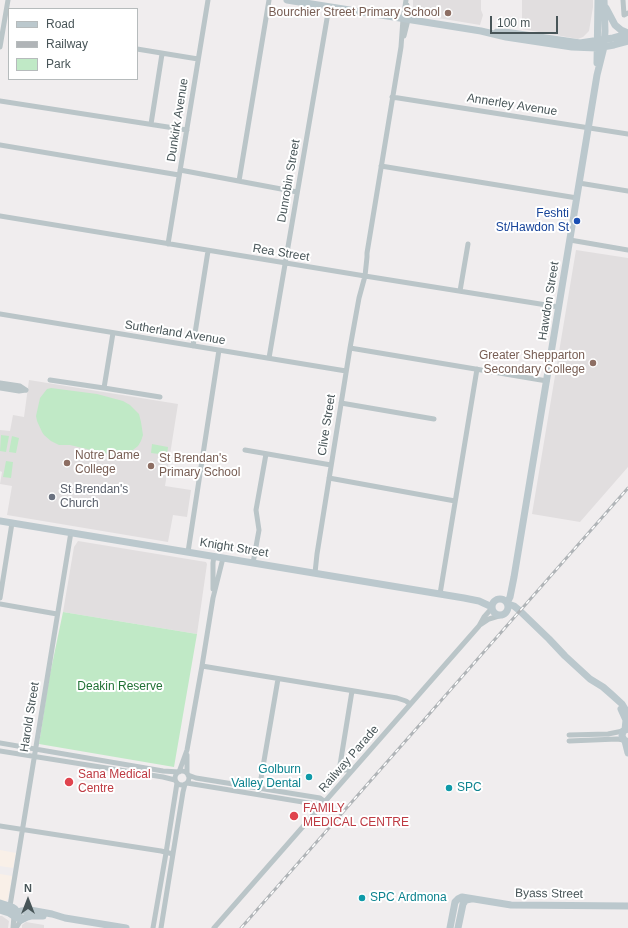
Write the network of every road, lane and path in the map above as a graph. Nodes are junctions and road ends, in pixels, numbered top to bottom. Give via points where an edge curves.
1 (8, 0) edge
2 (208, 0) edge
3 (269, 0) edge
4 (288, 0) edge
5 (406, 0) edge
6 (623, 0) edge
7 (602, 1) edge
8 (329, 7) junction
9 (626, 14) edge
10 (405, 19) junction
11 (6, 28) edge
12 (628, 34) edge
13 (628, 41) edge
14 (601, 44) junction
15 (0, 47) edge
16 (138, 49) edge
17 (162, 54) junction
18 (198, 59) junction
19 (392, 97) junction
20 (0, 101) edge
21 (151, 124) junction
22 (588, 128) junction
23 (187, 130) junction
24 (628, 134) edge
25 (0, 145) edge
26 (381, 166) junction
27 (180, 172) junction
28 (239, 181) junction
29 (579, 183) junction
30 (628, 191) edge
31 (297, 192) junction
32 (577, 198) junction
33 (0, 216) edge
34 (570, 240) junction
35 (168, 244) junction
36 (468, 244) dead end
37 (628, 250) edge
38 (208, 251) junction
39 (285, 263) junction
40 (362, 276) junction
41 (460, 291) junction
42 (559, 307) junction
43 (0, 314) edge
44 (112, 333) junction
45 (193, 346) junction
46 (350, 348) junction
47 (219, 350) junction
48 (269, 358) junction
49 (477, 369) junction
50 (346, 371) junction
51 (50, 380) dead end
52 (547, 381) junction
53 (0, 383) edge
54 (0, 388) edge
55 (104, 388) junction
56 (160, 397) dead end
57 (341, 403) junction
58 (434, 419) dead end
59 (245, 450) dead end
60 (266, 454) junction
61 (331, 465) junction
62 (329, 478) junction
63 (455, 501) junction
64 (0, 521) edge
65 (12, 523) junction
66 (70, 532) junction
67 (188, 552) junction
68 (214, 556) junction
69 (223, 558) junction
70 (253, 563) junction
71 (314, 573) junction
72 (514, 576) junction
73 (440, 594) junction
74 (0, 598) edge
75 (213, 598) junction
76 (464, 598) junction
77 (496, 599) junction
78 (507, 603) junction
79 (0, 604) edge
80 (492, 607) junction
81 (504, 613) junction
82 (57, 614) junction
83 (528, 619) junction
84 (479, 626) junction
85 (202, 666) junction
86 (278, 679) junction
87 (352, 691) junction
88 (616, 699) junction
89 (410, 704) junction
90 (628, 714) edge
91 (625, 730) edge
92 (626, 741) edge
93 (0, 743) edge
94 (35, 749) junction
95 (0, 750) edge
96 (187, 750) junction
97 (628, 753) edge
98 (34, 756) junction
99 (352, 770) junction
100 (179, 772) junction
101 (187, 774) junction
102 (176, 782) junction
103 (186, 784) junction
104 (260, 788) junction
105 (259, 794) junction
106 (325, 802) junction
107 (320, 807) junction
108 (0, 826) edge
109 (22, 829) junction
110 (166, 853) junction
111 (173, 854) junction
112 (471, 899) junction
113 (0, 904) edge
114 (10, 906) junction
115 (628, 906) edge
116 (0, 910) edge
117 (18, 916) junction
118 (216, 926) edge
119 (13, 928) edge
120 (16, 928) edge
121 (126, 928) edge
122 (153, 928) edge
123 (161, 928) edge
124 (210, 928) edge
125 (450, 928) edge
126 (458, 928) edge

1 - 11 street
2 - 18 street, Dunkirk Avenue
3 - 28 street
4 - 8 street
5 - 10 street, Clive Street
6 - 9 street
7 - 12 street via 615,25
7 - 14 street, Hawdon Street
8 - 10 street
8 - 31 street, Dunrobin Street
10 - 14 street via 481,31
10 - 19 street, Clive Street
11 - 15 street
12 - 14 street
13 - 14 street via 614,45
14 - 22 street, Hawdon Street
16 - 17 street
17 - 18 street
17 - 21 street
18 - 23 street, Dunkirk Avenue
19 - 22 street, Annerley Avenue
19 - 26 street, Clive Street
20 - 21 street
21 - 23 street
22 - 24 street, Annerley Avenue
22 - 29 street, Hawdon Street
23 - 27 street, Dunkirk Avenue
25 - 27 street
26 - 32 street
26 - 40 street, Clive Street
27 - 28 street
27 - 35 street, Dunkirk Avenue
28 - 31 street
29 - 30 street
29 - 32 street, Hawdon Street
31 - 39 street, Dunrobin Street
32 - 34 street, Hawdon Street
33 - 35 street, Rea Street
34 - 37 street
34 - 42 street, Hawdon Street
35 - 38 street, Rea Street
36 - 41 street
38 - 39 street, Rea Street
38 - 45 street
39 - 40 street, Rea Street
39 - 48 street, Dunrobin Street
40 - 41 street, Rea Street
40 - 46 street, Clive Street
41 - 42 street, Rea Street
42 - 52 street, Hawdon Street
43 - 44 street, Sutherland Avenue
44 - 45 street, Sutherland Avenue
44 - 55 street
45 - 47 street, Sutherland Avenue
46 - 49 street
46 - 50 street, Clive Street
47 - 48 street, Sutherland Avenue
47 - 67 street
48 - 50 street, Sutherland Avenue
49 - 52 street
49 - 63 street
50 - 57 street, Clive Street
51 - 55 street
52 - 72 street, Hawdon Street
53 - 54 street via 20,386 26,390
55 - 56 street
57 - 58 street
57 - 61 street, Clive Street
59 - 60 street
60 - 61 street
60 - 70 street via 256,510 260,530
61 - 62 street, Clive Street
62 - 63 street
62 - 71 street, Clive Street
63 - 73 street
64 - 65 street, Knight Street
65 - 66 street, Knight Street
65 - 74 street
66 - 67 street, Knight Street
66 - 82 street, Harold Street
67 - 68 street, Knight Street
68 - 69 street, Knight Street
68 - 75 street
69 - 70 street, Knight Street
69 - 75 street
70 - 71 street, Knight Street
71 - 73 street, Knight Street
72 - 77 street, Hawdon Street via 508,588
72 - 78 street, Hawdon Street
73 - 76 street, Knight Street
75 - 85 street
76 - 77 street, Knight Street
76 - 80 street, Knight Street
77 - 78 street
77 - 80 street
78 - 81 street via 508,608
78 - 83 street
79 - 82 street
80 - 81 street via 495,614
80 - 84 street, Railway Parade
81 - 83 street via 514,612
81 - 84 street, Railway Parade
82 - 94 street, Harold Street
83 - 88 street via 549,639 560,645 580,667 594,675
84 - 89 street, Railway Parade
85 - 86 street
85 - 96 street
86 - 87 street
86 - 104 street
87 - 89 street via 401,699
87 - 99 street via 340,765 344,770
88 - 90 street
88 - 91 street via 625,718
89 - 99 street, Railway Parade
91 - 92 street via 622,736
91 - 92 street via 569,738
92 - 97 street
93 - 94 street
94 - 98 street, Harold Street
94 - 100 street
95 - 98 street
96 - 100 street
96 - 101 street
98 - 102 street
98 - 109 street, Harold Street
99 - 106 street, Railway Parade
100 - 101 street
100 - 102 street via 176,775
101 - 103 street via 189,779
101 - 104 street via 196,778
102 - 103 street
102 - 110 street
103 - 105 street
103 - 111 street
104 - 105 street
104 - 106 street via 320,798
105 - 107 street
106 - 107 street, Railway Parade
107 - 118 street, Railway Parade
108 - 109 street
109 - 110 street
109 - 114 street, Harold Street
110 - 111 street
110 - 122 street
111 - 123 street
112 - 115 street, Byass Street via 512,905
112 - 125 street via 462,897 455,902
112 - 126 street via 463,904
113 - 114 street
114 - 117 street via 15,909
116 - 117 street
117 - 119 street
117 - 120 street
117 - 121 street via 65,918
118 - 124 street, Railway Parade

